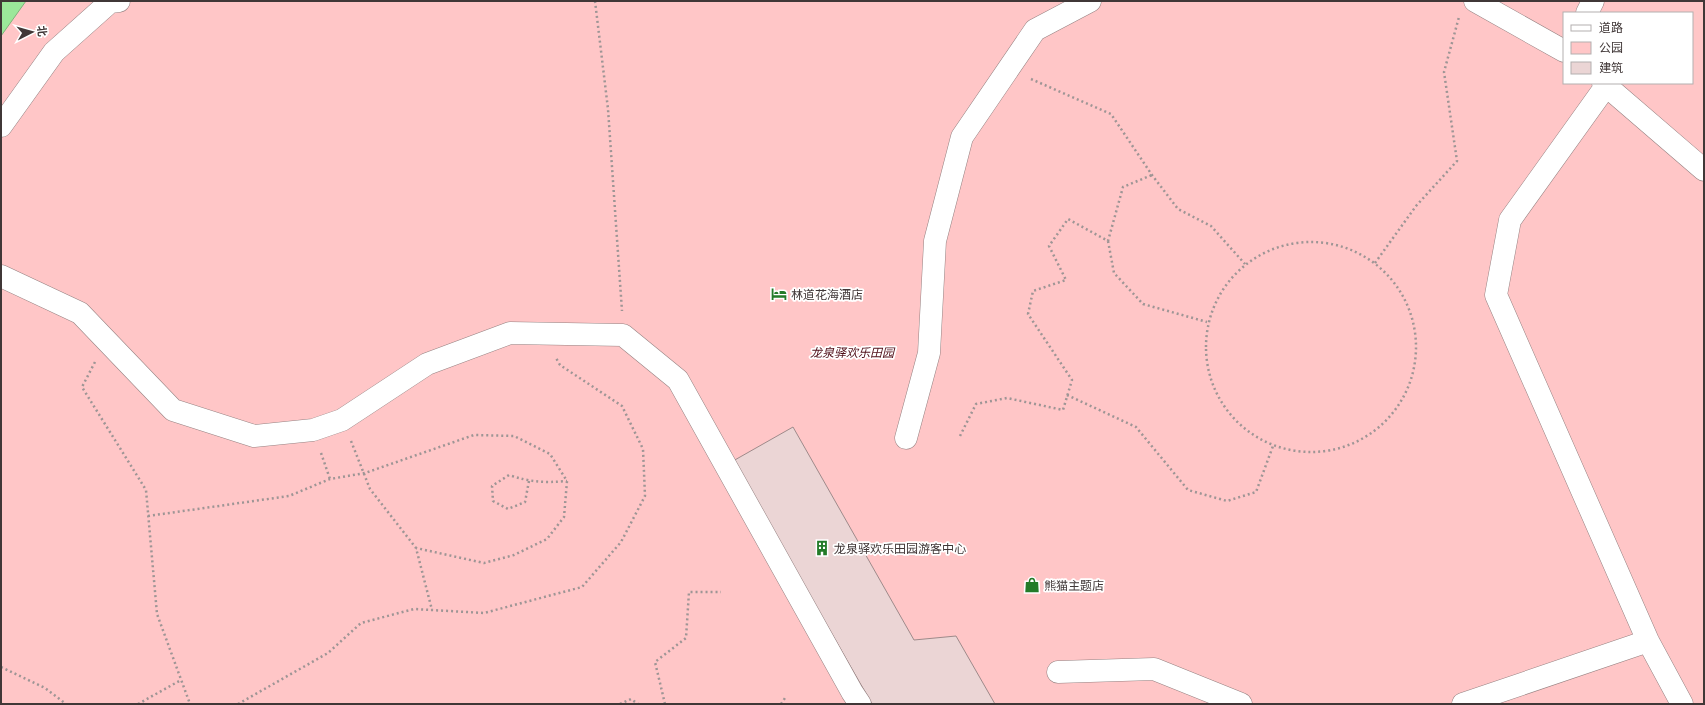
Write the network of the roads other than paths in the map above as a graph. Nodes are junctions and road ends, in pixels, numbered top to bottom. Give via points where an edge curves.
1 (119, 1) edge
2 (1090, 1) edge
3 (1593, 1) edge
4 (1467, 8) edge
5 (1588, 12) edge
6 (1563, 50) edge
7 (1605, 84) edge
8 (1, 126) edge
9 (1704, 170) edge
10 (1, 276) edge
11 (906, 438) dead end
12 (1648, 641) junction
13 (1058, 672) dead end
14 (860, 704) edge
15 (1241, 704) edge
16 (1463, 704) edge
17 (1682, 704) edge

1 - 8 street via 110,2 54,52
2 - 11 street via 1035,30 962,137 935,241 929,352
3 - 5 street
4 - 6 street
7 - 9 street
7 - 12 street via 1510,220 1496,295
10 - 14 street via 80,313 172,410 254,436 314,430 342,420 427,364 510,333 623,335 678,380
12 - 16 street
12 - 17 street
13 - 15 street via 1154,669

